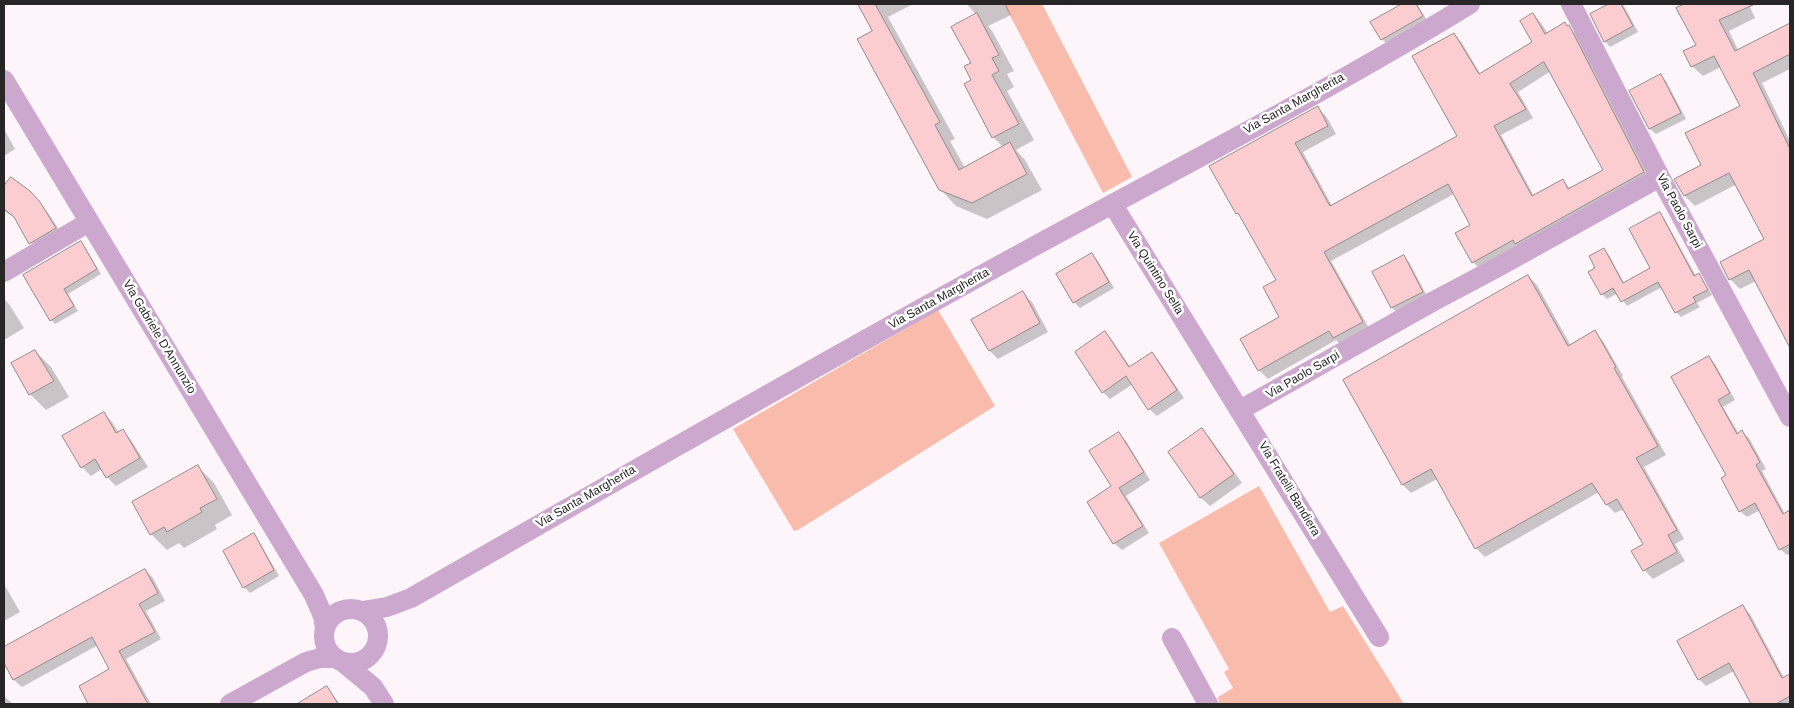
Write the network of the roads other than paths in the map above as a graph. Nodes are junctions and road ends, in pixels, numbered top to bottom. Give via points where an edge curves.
1 (1470, 4) edge
2 (1571, 4) edge
3 (4, 80) edge
4 (1660, 177) junction
5 (1113, 204) junction
6 (89, 222) junction
7 (4, 272) edge
8 (1198, 342) joint
9 (1240, 410) junction
10 (1790, 417) edge
11 (410, 598) junction
12 (362, 611) junction
13 (328, 627) junction
14 (378, 629) junction
15 (1379, 637) dead end
16 (1172, 638) dead end
17 (372, 654) junction
18 (339, 660) junction
19 (306, 662) junction
20 (379, 696) edge
21 (230, 704) edge
22 (1208, 704) edge

1 - 5 street, Via Santa Margherita
2 - 4 street, Via Paolo Sarpi
3 - 6 street, Via Gabriele D'Annunzio
4 - 9 street, Via Paolo Sarpi
4 - 10 street, Via Paolo Sarpi
5 - 8 street, Via Quintino Sella
5 - 11 street, Via Santa Margherita via 711,426
6 - 7 street
6 - 13 street, Via Gabriele D'Annunzio via 314,594
8 - 9 street, Via Fratelli Bandiera
9 - 15 street, Via Fratelli Bandiera
11 - 12 street, Via Santa Margherita
11 - 14 street, Via Santa Margherita
12 - 13 street via 344,610
12 - 14 street via 369,615
13 - 18 street via 329,653
13 - 19 street via 317,651
14 - 17 street via 377,646
16 - 22 street
17 - 18 street via 359,663
17 - 20 street
18 - 19 street via 320,658
18 - 20 street
19 - 21 street

